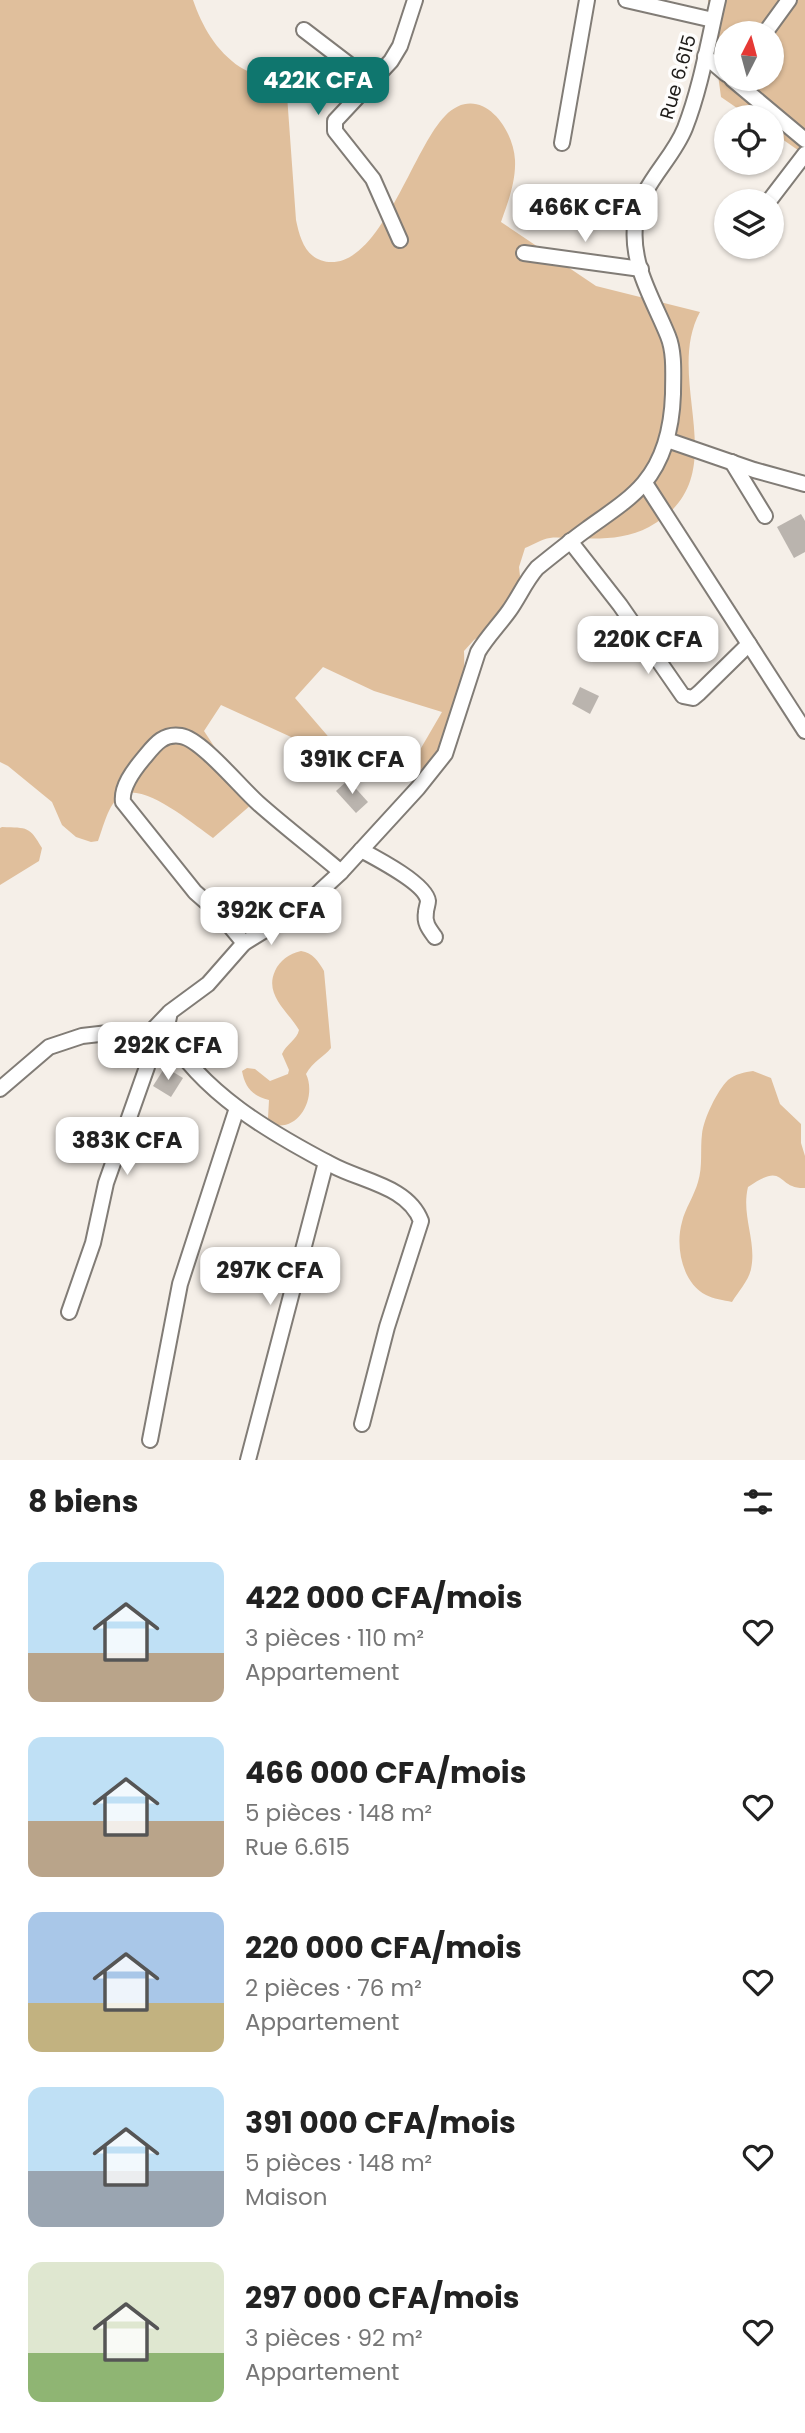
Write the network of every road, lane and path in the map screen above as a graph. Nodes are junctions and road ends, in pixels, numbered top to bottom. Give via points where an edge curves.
1 (415, 0) edge
2 (587, 0) edge
3 (626, 0) edge
4 (718, 0) edge
5 (789, 0) edge
6 (713, 20) junction
7 (774, 21) edge
8 (304, 30) dead end
9 (705, 56) junction
10 (714, 63) edge
11 (372, 82) junction
12 (747, 91) edge
13 (805, 140) edge
14 (562, 143) dead end
15 (805, 155) edge
16 (778, 189) edge
17 (400, 240) dead end
18 (524, 253) dead end
19 (640, 270) junction
20 (667, 440) junction
21 (732, 462) junction
22 (645, 482) junction
23 (805, 484) edge
24 (765, 516) dead end
25 (570, 541) junction
26 (749, 644) junction
27 (805, 731) edge
28 (361, 850) junction
29 (341, 872) junction
30 (435, 937) dead end
31 (244, 943) junction
32 (170, 1012) junction
33 (147, 1036) junction
34 (0, 1090) edge
35 (237, 1108) junction
36 (326, 1162) junction
37 (69, 1312) dead end
38 (362, 1424) dead end
39 (150, 1440) dead end
40 (248, 1460) edge

1 - 11 street via 400,46
2 - 14 street
3 - 6 street
4 - 6 street, Rue 6.615
5 - 7 street
6 - 9 street, Rue 6.615
8 - 11 street
9 - 10 street
9 - 19 street, Rue 6.615 via 684,131 637,210 634,230
11 - 17 street via 333,126 373,179
12 - 13 street
15 - 16 street
18 - 19 street
19 - 20 street, Rue 6.615 via 670,340 674,376
20 - 21 street
20 - 22 street, Rue 6.615
21 - 23 street
21 - 24 street
22 - 25 street
22 - 26 street
25 - 26 street via 683,696 692,698 699,693
25 - 28 street via 537,568 486,637 445,754
26 - 27 street
28 - 29 street
28 - 30 street via 425,893 426,925
29 - 31 street via 304,906
29 - 31 street via 257,802 196,743 165,736 137,766 124,788 123,802 195,892
31 - 32 street via 208,984
32 - 33 street
32 - 35 street via 166,1031 178,1052
33 - 34 street via 127,1042 108,1033 49,1047
33 - 37 street via 146,1067
35 - 36 street
35 - 39 street via 180,1284
36 - 38 street via 408,1200 421,1221
36 - 40 street

